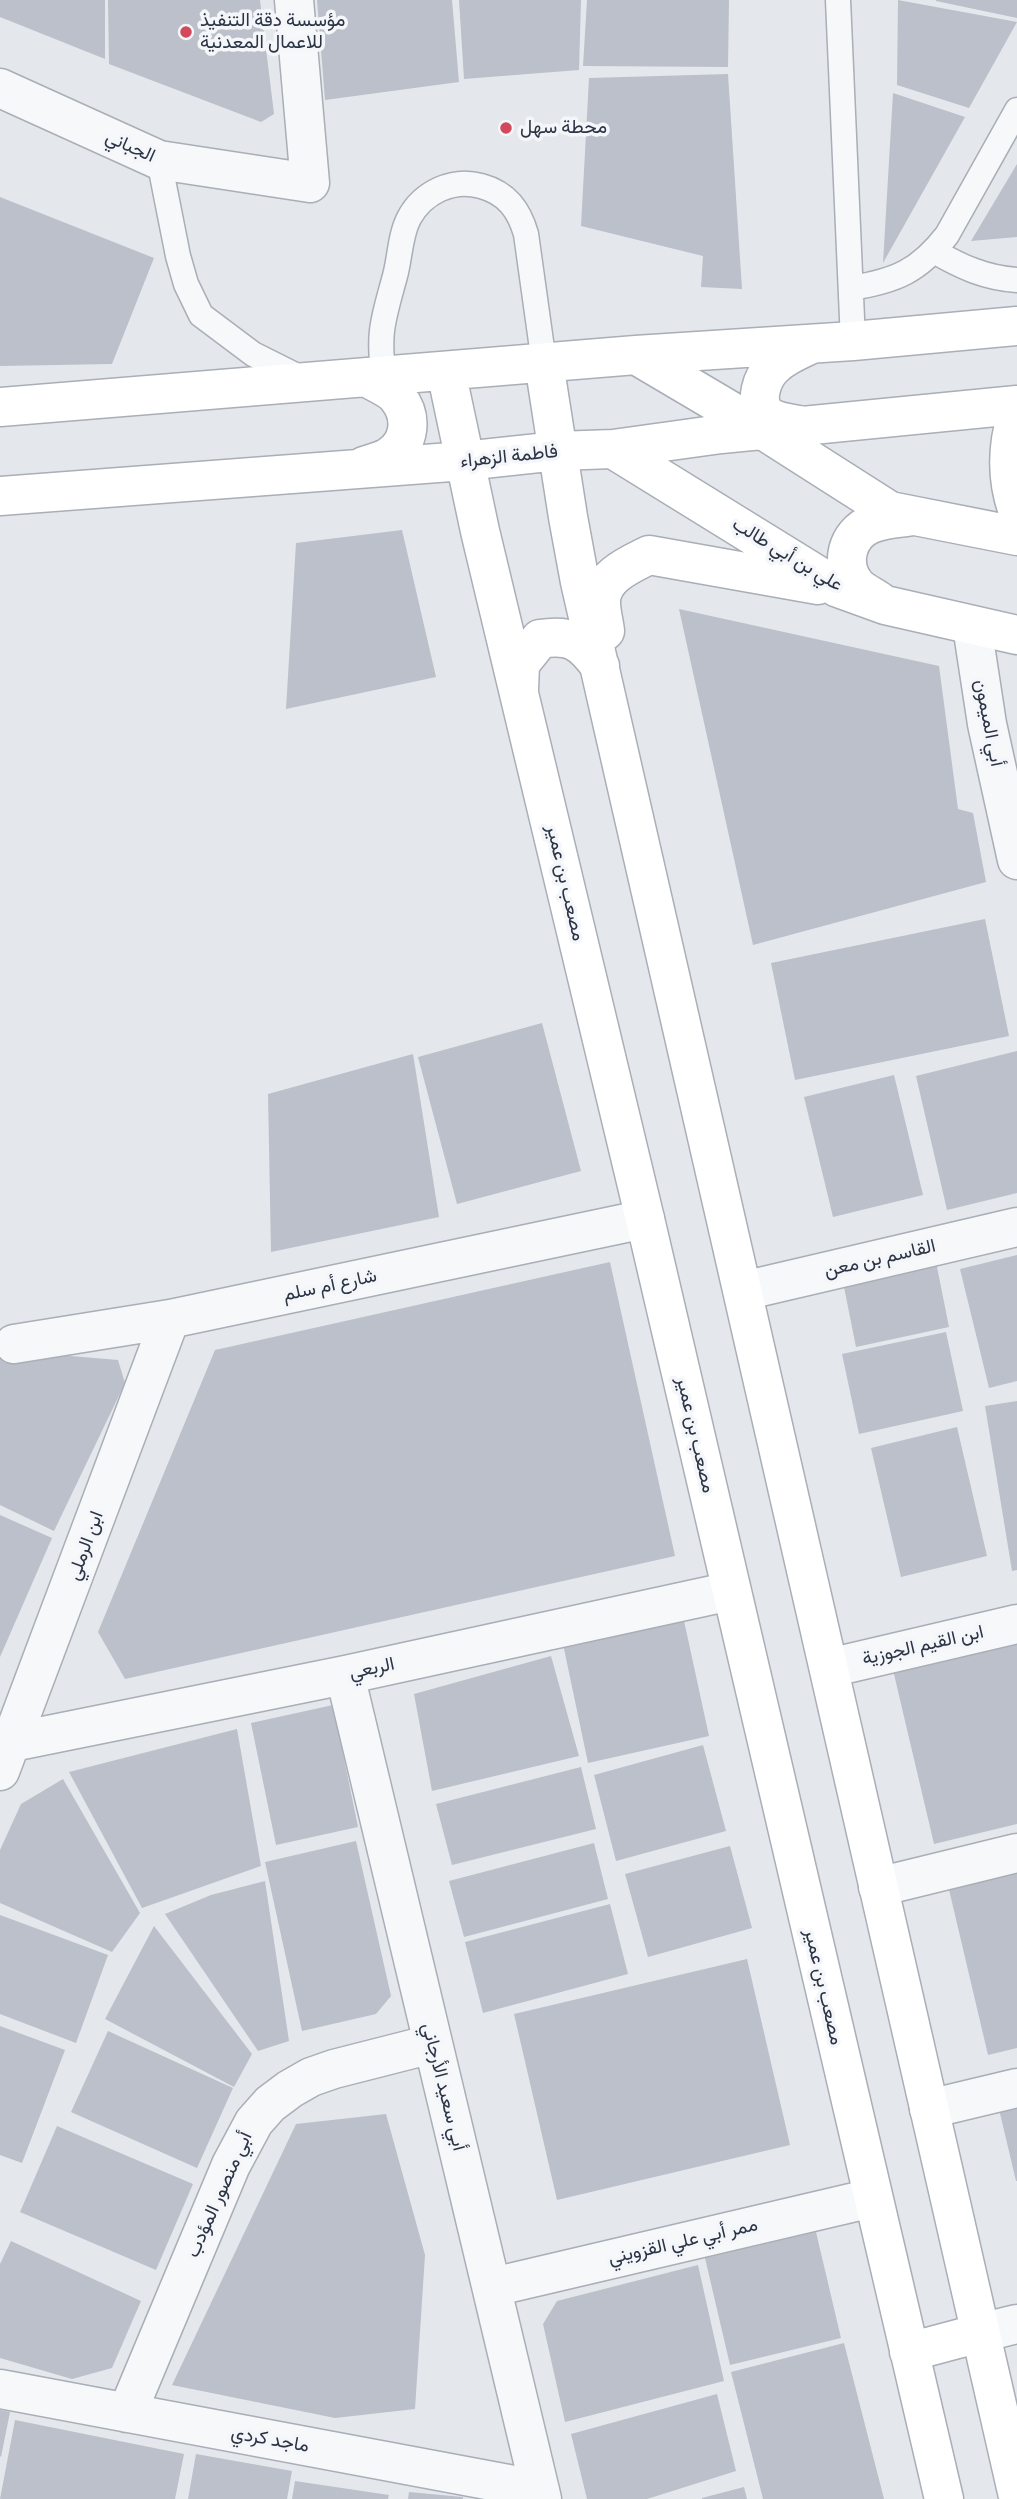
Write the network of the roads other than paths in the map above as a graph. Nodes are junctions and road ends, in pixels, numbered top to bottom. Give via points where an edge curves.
1 (294, 0) edge
2 (838, 0) edge
3 (0, 88) edge
4 (1017, 110) edge
5 (159, 160) junction
6 (934, 251) junction
7 (1017, 280) edge
8 (851, 288) junction
9 (1017, 326) edge
10 (853, 341) junction
11 (814, 343) junction
12 (636, 355) junction
13 (544, 363) junction
14 (446, 371) junction
15 (375, 377) junction
16 (308, 382) junction
17 (1017, 405) edge
18 (0, 407) edge
19 (1017, 414) edge
20 (801, 425) junction
21 (762, 430) junction
22 (613, 449) junction
23 (557, 451) junction
24 (464, 461) junction
25 (355, 470) junction
26 (0, 496) edge
27 (1017, 509) edge
28 (917, 516) junction
29 (1017, 536) edge
30 (838, 588) junction
31 (885, 605) junction
32 (972, 626) junction
33 (1017, 635) edge
34 (600, 666) junction
35 (519, 692) junction
36 (618, 747) junction
37 (1017, 860) edge
38 (645, 1219) junction
39 (1017, 1227) edge
40 (743, 1292) junction
41 (170, 1320) junction
42 (15, 1344) dead end
43 (731, 1591) junction
44 (1017, 1624) edge
45 (829, 1668) junction
46 (345, 1675) junction
47 (6, 1757) edge
48 (1017, 1853) edge
49 (878, 1887) junction
50 (432, 2044) junction
51 (1017, 2088) edge
52 (929, 2109) junction
53 (872, 2198) junction
54 (493, 2287) junction
55 (1017, 2324) edge
56 (980, 2333) junction
57 (909, 2353) junction
58 (0, 2389) edge
59 (127, 2413) junction
60 (1017, 2492) edge
61 (541, 2494) edge
62 (944, 2499) edge

1 - 5 street, الجباني via 310,183
2 - 8 lane
3 - 5 street, الجباني
4 - 6 lane
5 - 16 lane via 177,256 201,314 253,354
6 - 7 lane via 977,273
6 - 8 lane via 901,276
8 - 10 lane
9 - 10 street
10 - 11 street
11 - 12 street
11 - 20 street via 773,367 763,380 760,400 766,414
12 - 13 street
12 - 21 street
13 - 14 street
13 - 15 lane via 520,216 492,189 453,184 427,197 408,220 380,333
13 - 23 street
14 - 15 street
14 - 24 street, مصعب بن عمير
15 - 16 street
15 - 25 street via 398,396 409,425 403,444 390,456
16 - 18 street
17 - 20 street, فاطمة الزهراء
19 - 27 street via 1009,474
20 - 21 street, فاطمة الزهراء
21 - 22 street, فاطمة الزهراء
21 - 28 street via 890,511
22 - 23 street, فاطمة الزهراء
22 - 30 street, علي بن أبي طالب
23 - 24 street, فاطمة الزهراء
23 - 34 street
24 - 25 street, فاطمة الزهراء
24 - 35 street, مصعب بن عمير
25 - 26 street, فاطمة الزهراء
28 - 29 street
28 - 31 street via 867,526 854,537 845,555 856,585
30 - 31 street, علي بن أبي طالب
30 - 36 street via 649,555 624,567 607,582 600,601
31 - 32 street, علي بن أبي طالب
32 - 33 street, علي بن أبي طالب
32 - 37 street, أبي الميمون via 987,724
34 - 35 street via 576,640 559,636 540,639 520,664
34 - 36 street
35 - 38 street, مصعب بن عمير
36 - 40 street
38 - 41 street, شارع أم سلم
38 - 43 street, مصعب بن عمير
39 - 40 street, القاسم بن معن
40 - 45 street
41 - 42 street, شارع أم سلم
41 - 47 street, ابن الرملي
43 - 46 street, الربعي
43 - 53 street, مصعب بن عمير
44 - 45 street, ابن القيم الجوزية
45 - 49 street
46 - 47 street, الربعي
46 - 50 street, أبي سعيد الأرجاني
48 - 49 street
49 - 52 street
50 - 54 street, أبي سعيد الأرجاني
50 - 59 street, أبي منصور المؤدب via 312,2077 270,2104 254,2122 241,2142
51 - 52 street
52 - 56 street
53 - 54 street, ممر أبي علي القزويني
53 - 57 street, مصعب بن عمير
54 - 61 street, أبي سعيد الأرجاني
55 - 56 street
56 - 57 street
56 - 60 street
57 - 62 street, مصعب بن عمير
58 - 59 street, ماجد كردي
59 - 61 street, ماجد كردي

